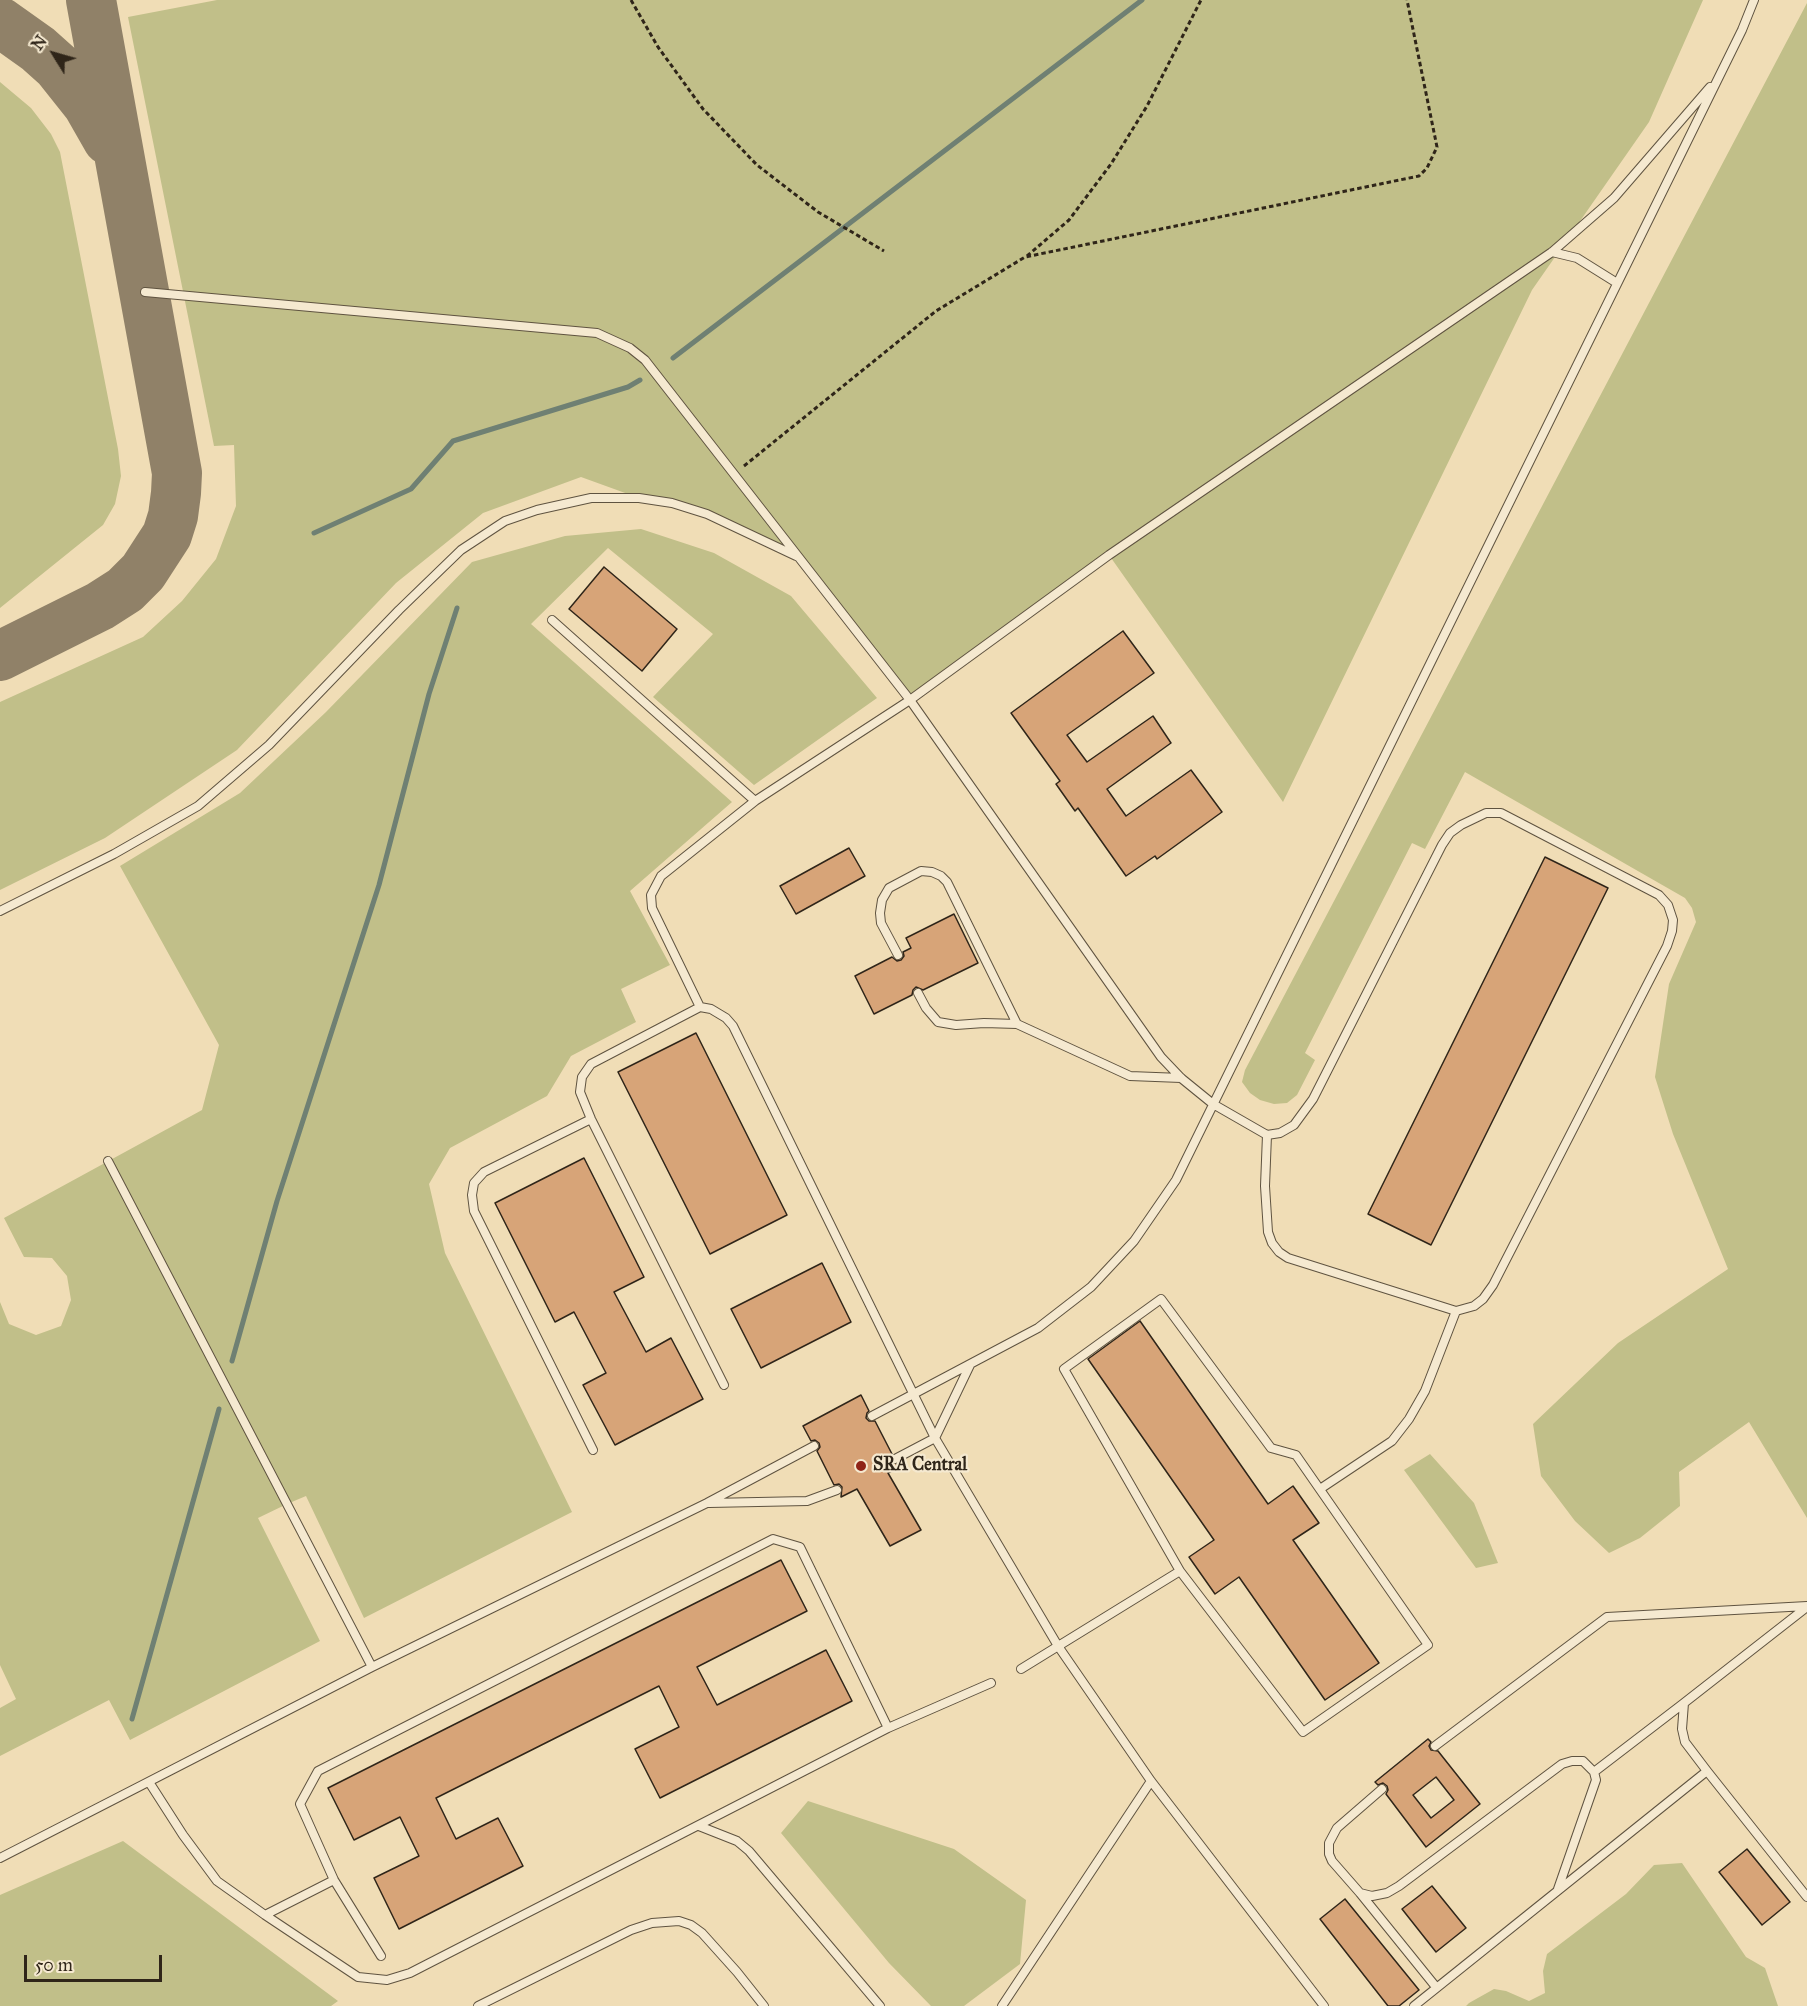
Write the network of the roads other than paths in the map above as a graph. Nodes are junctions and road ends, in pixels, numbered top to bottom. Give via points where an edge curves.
1 (1754, 0) edge
2 (1719, 76) junction
3 (1552, 252) junction
4 (1617, 283) junction
5 (145, 292) dead end
6 (797, 556) junction
7 (552, 620) dead end
8 (910, 700) junction
9 (755, 801) junction
10 (0, 910) edge
11 (898, 954) dead end
12 (918, 993) dead end
13 (700, 1007) junction
14 (1017, 1024) junction
15 (1181, 1078) junction
16 (1213, 1104) junction
17 (591, 1119) junction
18 (1267, 1135) junction
19 (108, 1161) dead end
20 (1456, 1311) junction
21 (970, 1365) junction
22 (724, 1385) dead end
23 (914, 1393) junction
24 (872, 1416) dead end
25 (935, 1438) junction
26 (814, 1446) dead end
27 (593, 1450) dead end
28 (895, 1459) dead end
29 (1320, 1489) junction
30 (837, 1490) dead end
31 (707, 1503) junction
32 (1180, 1571) junction
33 (1807, 1607) edge
34 (1058, 1646) junction
35 (372, 1667) junction
36 (1021, 1669) dead end
37 (991, 1683) dead end
38 (1684, 1703) junction
39 (888, 1728) junction
40 (1435, 1746) dead end
41 (1707, 1771) junction
42 (1594, 1772) junction
43 (1151, 1781) junction
44 (149, 1782) junction
45 (1382, 1789) dead end
46 (699, 1826) junction
47 (0, 1858) edge
48 (334, 1880) junction
49 (1558, 1889) junction
50 (1360, 1893) junction
51 (1807, 1897) edge
52 (265, 1915) junction
53 (381, 1956) dead end
54 (858, 1981) junction
55 (1436, 1987) junction
56 (478, 2006) edge
57 (764, 2006) edge
58 (873, 2006) edge
59 (880, 2006) edge
60 (1002, 2006) edge
61 (1324, 2006) edge
62 (1414, 2006) edge

1 - 2 lane
2 - 3 lane via 1614,198
2 - 4 lane
3 - 4 lane via 1577,258
3 - 8 lane via 1109,555
4 - 16 lane
5 - 6 lane via 597,333 630,348 645,360
6 - 8 lane
6 - 10 lane via 708,514 639,498 591,498 505,521 461,550 269,746 198,806 114,854
7 - 9 lane
8 - 9 lane
8 - 15 lane via 1161,1058
9 - 13 lane via 661,876 651,895 652,908
11 - 14 lane via 881,923 882,900 890,888 921,871 941,876
12 - 14 lane via 938,1022
13 - 17 lane via 591,1064 582,1077 580,1092
13 - 23 lane via 711,1009 733,1026
14 - 15 lane via 1130,1076
15 - 16 lane
16 - 18 lane
16 - 21 lane via 1176,1180 1134,1241 1091,1287 1038,1328
17 - 22 lane
17 - 27 lane via 484,1172 474,1183 472,1195 474,1210
18 - 20 lane via 1268,1232 1279,1252
18 - 20 lane via 1294,1125 1313,1100 1442,845 1449,833 1461,825 1486,813 1501,813 1659,895 1668,905 1672,920 1667,946 1493,1285 1474,1306
19 - 35 lane
20 - 29 lane via 1425,1391 1409,1419 1392,1441
21 - 23 lane
21 - 25 lane
23 - 24 lane
23 - 25 lane
25 - 28 lane
25 - 34 lane
26 - 31 lane
29 - 32 lane via 1428,1645 1303,1732
29 - 32 lane via 1296,1455 1271,1448 1161,1299 1064,1369
30 - 31 lane via 807,1501
31 - 35 lane
32 - 34 lane
33 - 38 lane
33 - 40 lane via 1607,1617
34 - 36 lane
34 - 43 lane
35 - 44 lane
37 - 39 lane
38 - 41 lane via 1685,1742
38 - 42 lane
39 - 46 lane
39 - 48 lane via 800,1547 773,1539 318,1771 300,1804
41 - 49 lane
41 - 51 lane
42 - 49 lane via 1594,1790
42 - 50 lane via 1583,1761 1562,1764 1399,1886 1372,1896
43 - 60 lane
43 - 61 lane
44 - 47 lane
44 - 52 lane via 217,1881
45 - 50 lane via 1337,1828 1329,1843 1332,1861
46 - 52 lane via 410,1973 387,1980 358,1977
46 - 54 lane via 749,1851
48 - 52 lane
48 - 53 lane
49 - 55 lane
50 - 55 lane
54 - 58 lane
54 - 59 lane
55 - 62 lane
56 - 57 lane via 631,1930 652,1923 679,1921 702,1933

